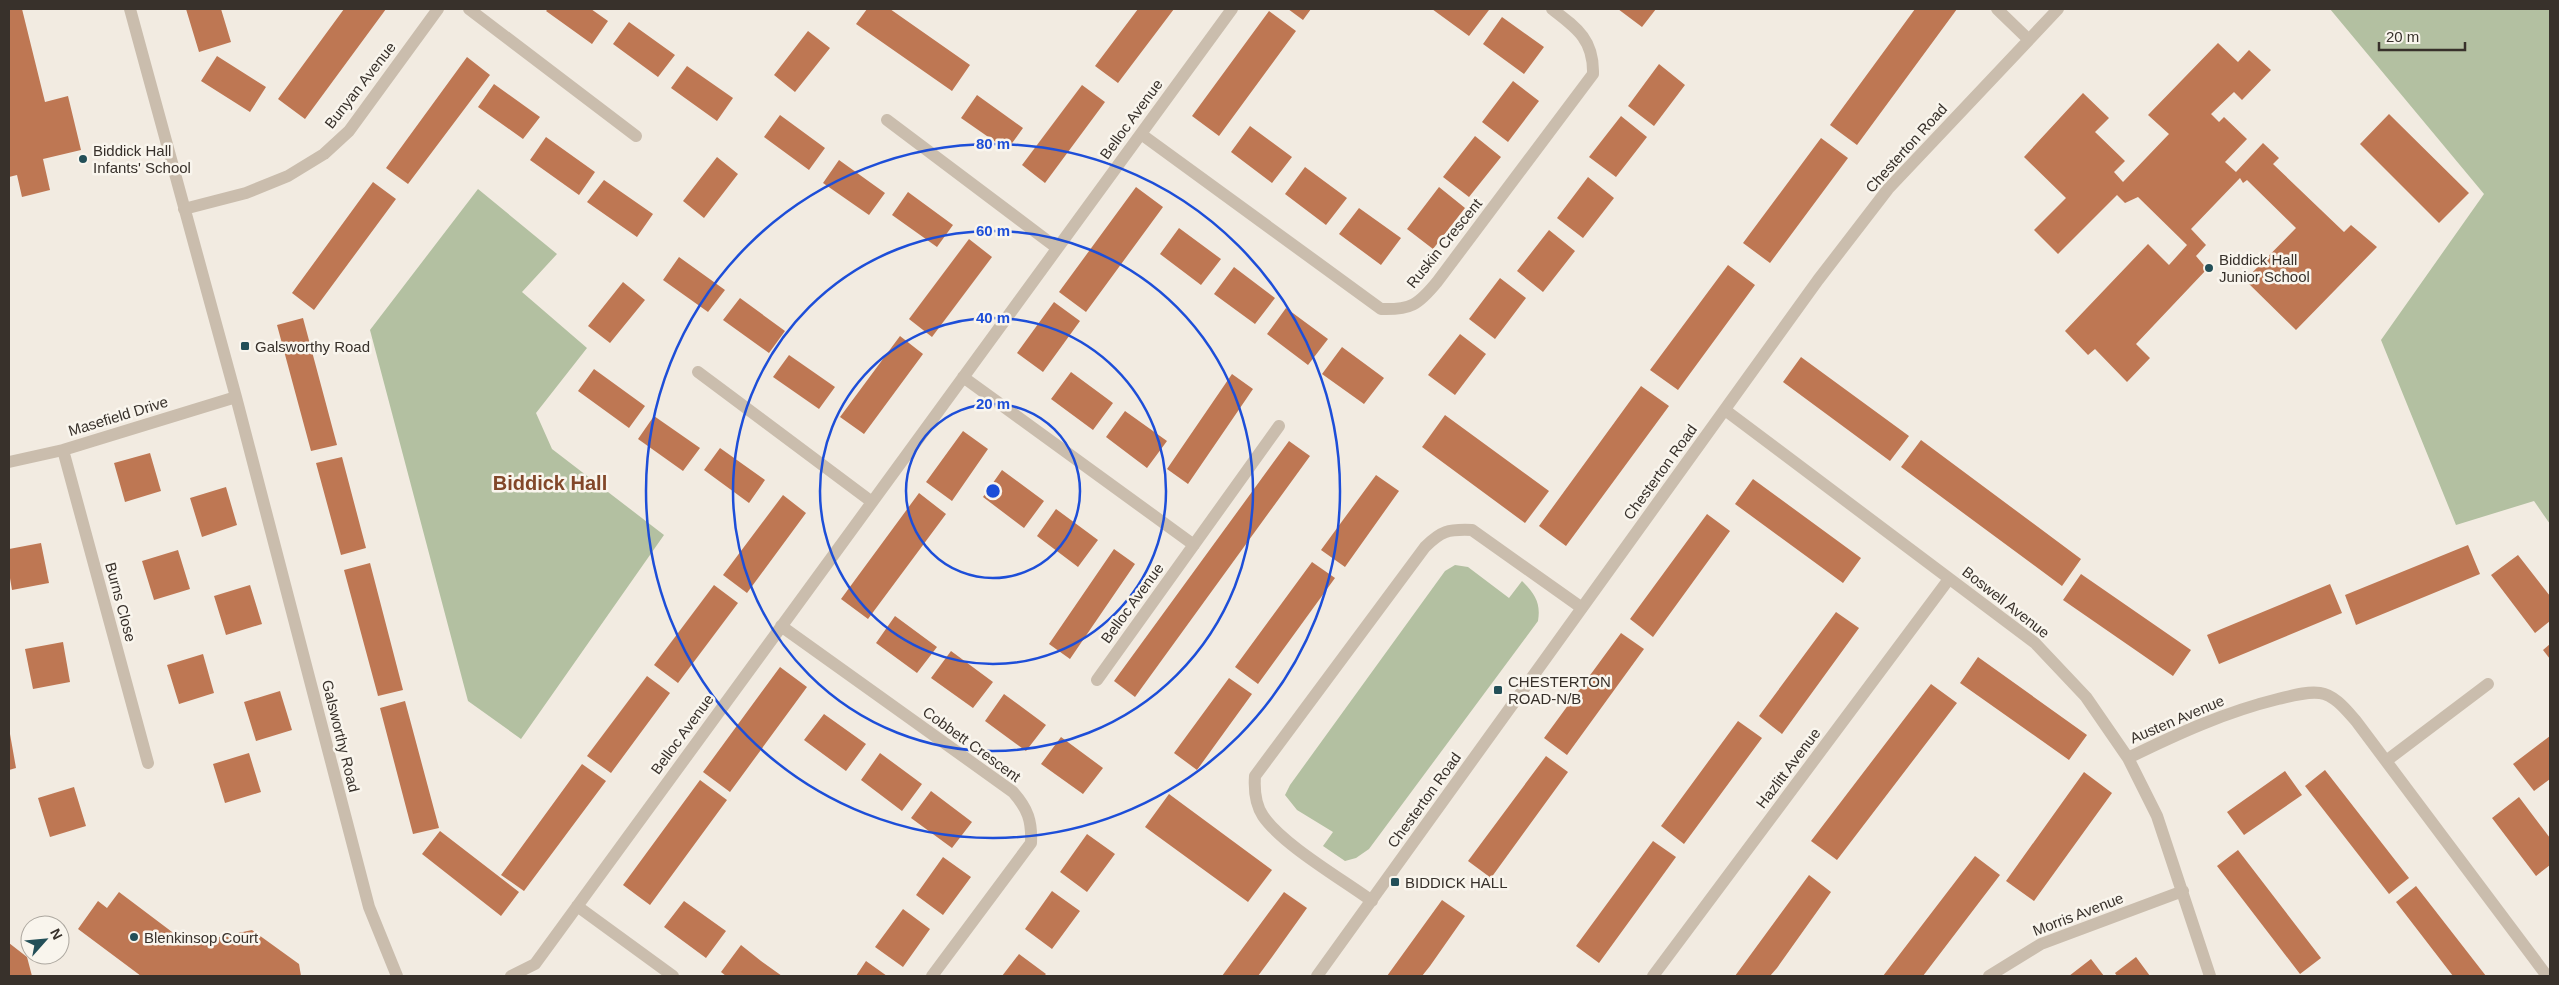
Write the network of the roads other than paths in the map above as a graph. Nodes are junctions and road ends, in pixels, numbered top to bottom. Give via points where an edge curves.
1 (130, 9) edge
2 (438, 9) edge
3 (469, 9) edge
4 (1232, 9) edge
5 (1552, 9) edge
6 (1997, 9) edge
7 (2058, 9) edge
8 (2028, 39) junction
9 (888, 120) dead end
10 (1141, 134) junction
11 (636, 136) dead end
12 (184, 209) junction
13 (1057, 248) junction
14 (698, 372) dead end
15 (963, 377) junction
16 (236, 397) junction
17 (1725, 410) junction
18 (1279, 426) dead end
19 (63, 450) junction
20 (9, 462) edge
21 (872, 502) junction
22 (1194, 545) junction
23 (1949, 579) junction
24 (1582, 608) junction
25 (782, 626) junction
26 (1097, 680) dead end
27 (2488, 684) dead end
28 (2128, 758) junction
29 (2386, 761) junction
30 (148, 763) dead end
31 (2183, 891) junction
32 (1372, 901) junction
33 (578, 906) junction
34 (397, 976) edge
35 (511, 976) edge
36 (674, 976) edge
37 (932, 976) edge
38 (1317, 976) edge
39 (1653, 976) edge
40 (1989, 976) edge
41 (2210, 976) edge
42 (2547, 976) edge

1 - 12 street, Galsworthy Road
2 - 12 street, Bunyan Avenue via 349,131 324,154 288,176 246,193
3 - 11 street
4 - 10 street, Belloc Avenue
5 - 10 street, Ruskin Crescent via 1584,36 1594,55 1593,74 1437,282 1422,299 1402,310 1381,309
6 - 8 street
7 - 8 street, Chesterton Road
8 - 17 street, Chesterton Road via 1888,189
9 - 13 street
10 - 13 street, Belloc Avenue
12 - 16 street, Galsworthy Road
13 - 15 street, Belloc Avenue
14 - 21 street
15 - 21 street, Belloc Avenue
15 - 22 street
16 - 19 street, Masefield Drive
16 - 34 street, Galsworthy Road via 369,907
17 - 23 street, Boswell Avenue
17 - 24 street, Chesterton Road
18 - 22 street, Belloc Avenue
19 - 20 street, Masefield Drive
19 - 30 street, Burns Close
21 - 25 street, Belloc Avenue
22 - 26 street, Belloc Avenue
23 - 28 street, Boswell Avenue via 2035,644 2086,697
23 - 39 street, Hazlitt Avenue
24 - 32 street, Chesterton Road
24 - 32 street via 1472,530 1454,529 1438,534 1424,547 1256,776 1254,792 1262,814 1277,832
25 - 33 street, Belloc Avenue
25 - 37 street, Cobbett Crescent via 1013,792 1025,806 1032,824 1031,842
27 - 29 street
28 - 29 street, Austen Avenue via 2198,724 2251,706 2322,692 2341,704
28 - 31 street, Boswell Avenue via 2158,816
29 - 42 street, Austen Avenue
31 - 40 street, Morris Avenue via 2041,944
31 - 41 street, Boswell Avenue
32 - 38 street, Chesterton Road
33 - 35 street, Belloc Avenue via 535,964
33 - 36 street

